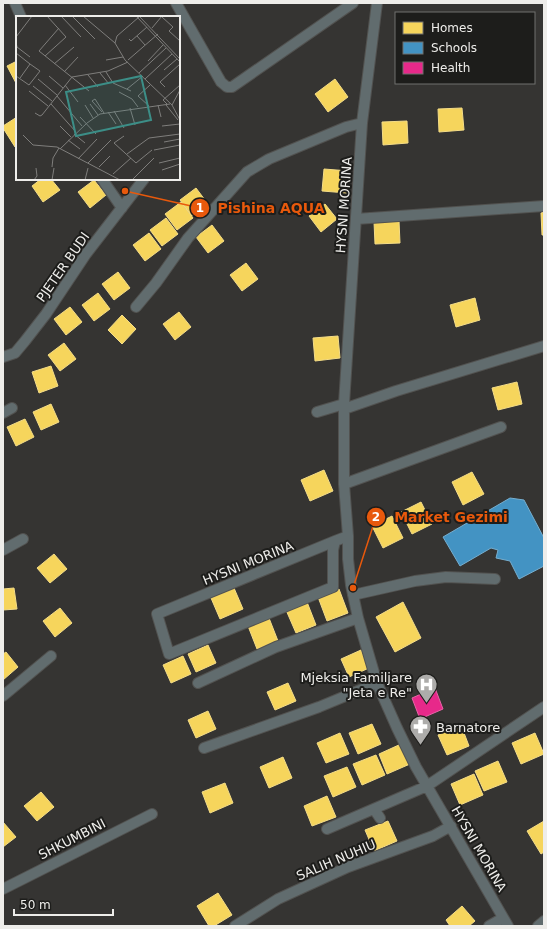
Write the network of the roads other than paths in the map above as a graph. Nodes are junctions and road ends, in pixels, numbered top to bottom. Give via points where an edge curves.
1 (15, 3) edge
2 (176, 3) edge
3 (353, 3) edge
4 (377, 3) edge
5 (21, 16) edge
6 (362, 123) junction
7 (103, 180) edge
8 (143, 180) edge
9 (544, 206) edge
10 (122, 208) junction
11 (356, 219) junction
12 (136, 307) dead end
13 (544, 346) edge
14 (3, 357) edge
15 (344, 406) junction
16 (317, 412) dead end
17 (501, 427) dead end
18 (344, 484) junction
19 (348, 536) junction
20 (23, 539) dead end
21 (335, 541) junction
22 (3, 550) edge
23 (495, 579) dead end
24 (353, 595) junction
25 (358, 618) junction
26 (51, 656) dead end
27 (198, 683) dead end
28 (377, 683) junction
29 (3, 696) edge
30 (544, 707) edge
31 (204, 748) dead end
32 (427, 786) junction
33 (152, 814) dead end
34 (451, 826) junction
35 (327, 829) dead end
36 (3, 888) edge
37 (544, 921) edge
38 (506, 922) edge
39 (235, 926) edge
40 (489, 926) edge
41 (538, 926) edge

1 - 5 street
2 - 3 street via 221,82 228,87 235,85
4 - 6 street, HYSNI MORINA
6 - 11 street, HYSNI MORINA
6 - 12 street via 346,127 269,159 247,172 188,238
7 - 10 street
8 - 10 street, PJETER BUDI
9 - 11 street
10 - 14 street, PJETER BUDI via 25,341 15,353
11 - 15 street, HYSNI MORINA
13 - 15 street
15 - 16 street
15 - 18 street, HYSNI MORINA
17 - 18 street
18 - 19 street, HYSNI MORINA
19 - 21 street, HYSNI MORINA
19 - 24 street, HYSNI MORINA
20 - 22 street
21 - 21 street, HYSNI MORINA via 158,614 169,654 333,587
23 - 24 street via 446,577
24 - 25 street, HYSNI MORINA
25 - 27 street via 276,647
25 - 28 street, HYSNI MORINA
26 - 29 street
28 - 31 street
28 - 32 street, HYSNI MORINA
30 - 32 street
32 - 34 street, HYSNI MORINA
32 - 35 street via 377,814
33 - 36 street, SHKUMBINI
34 - 38 street, HYSNI MORINA
34 - 39 street, SALIH NUHIU via 433,836 348,867 285,896
37 - 41 street
38 - 40 street

